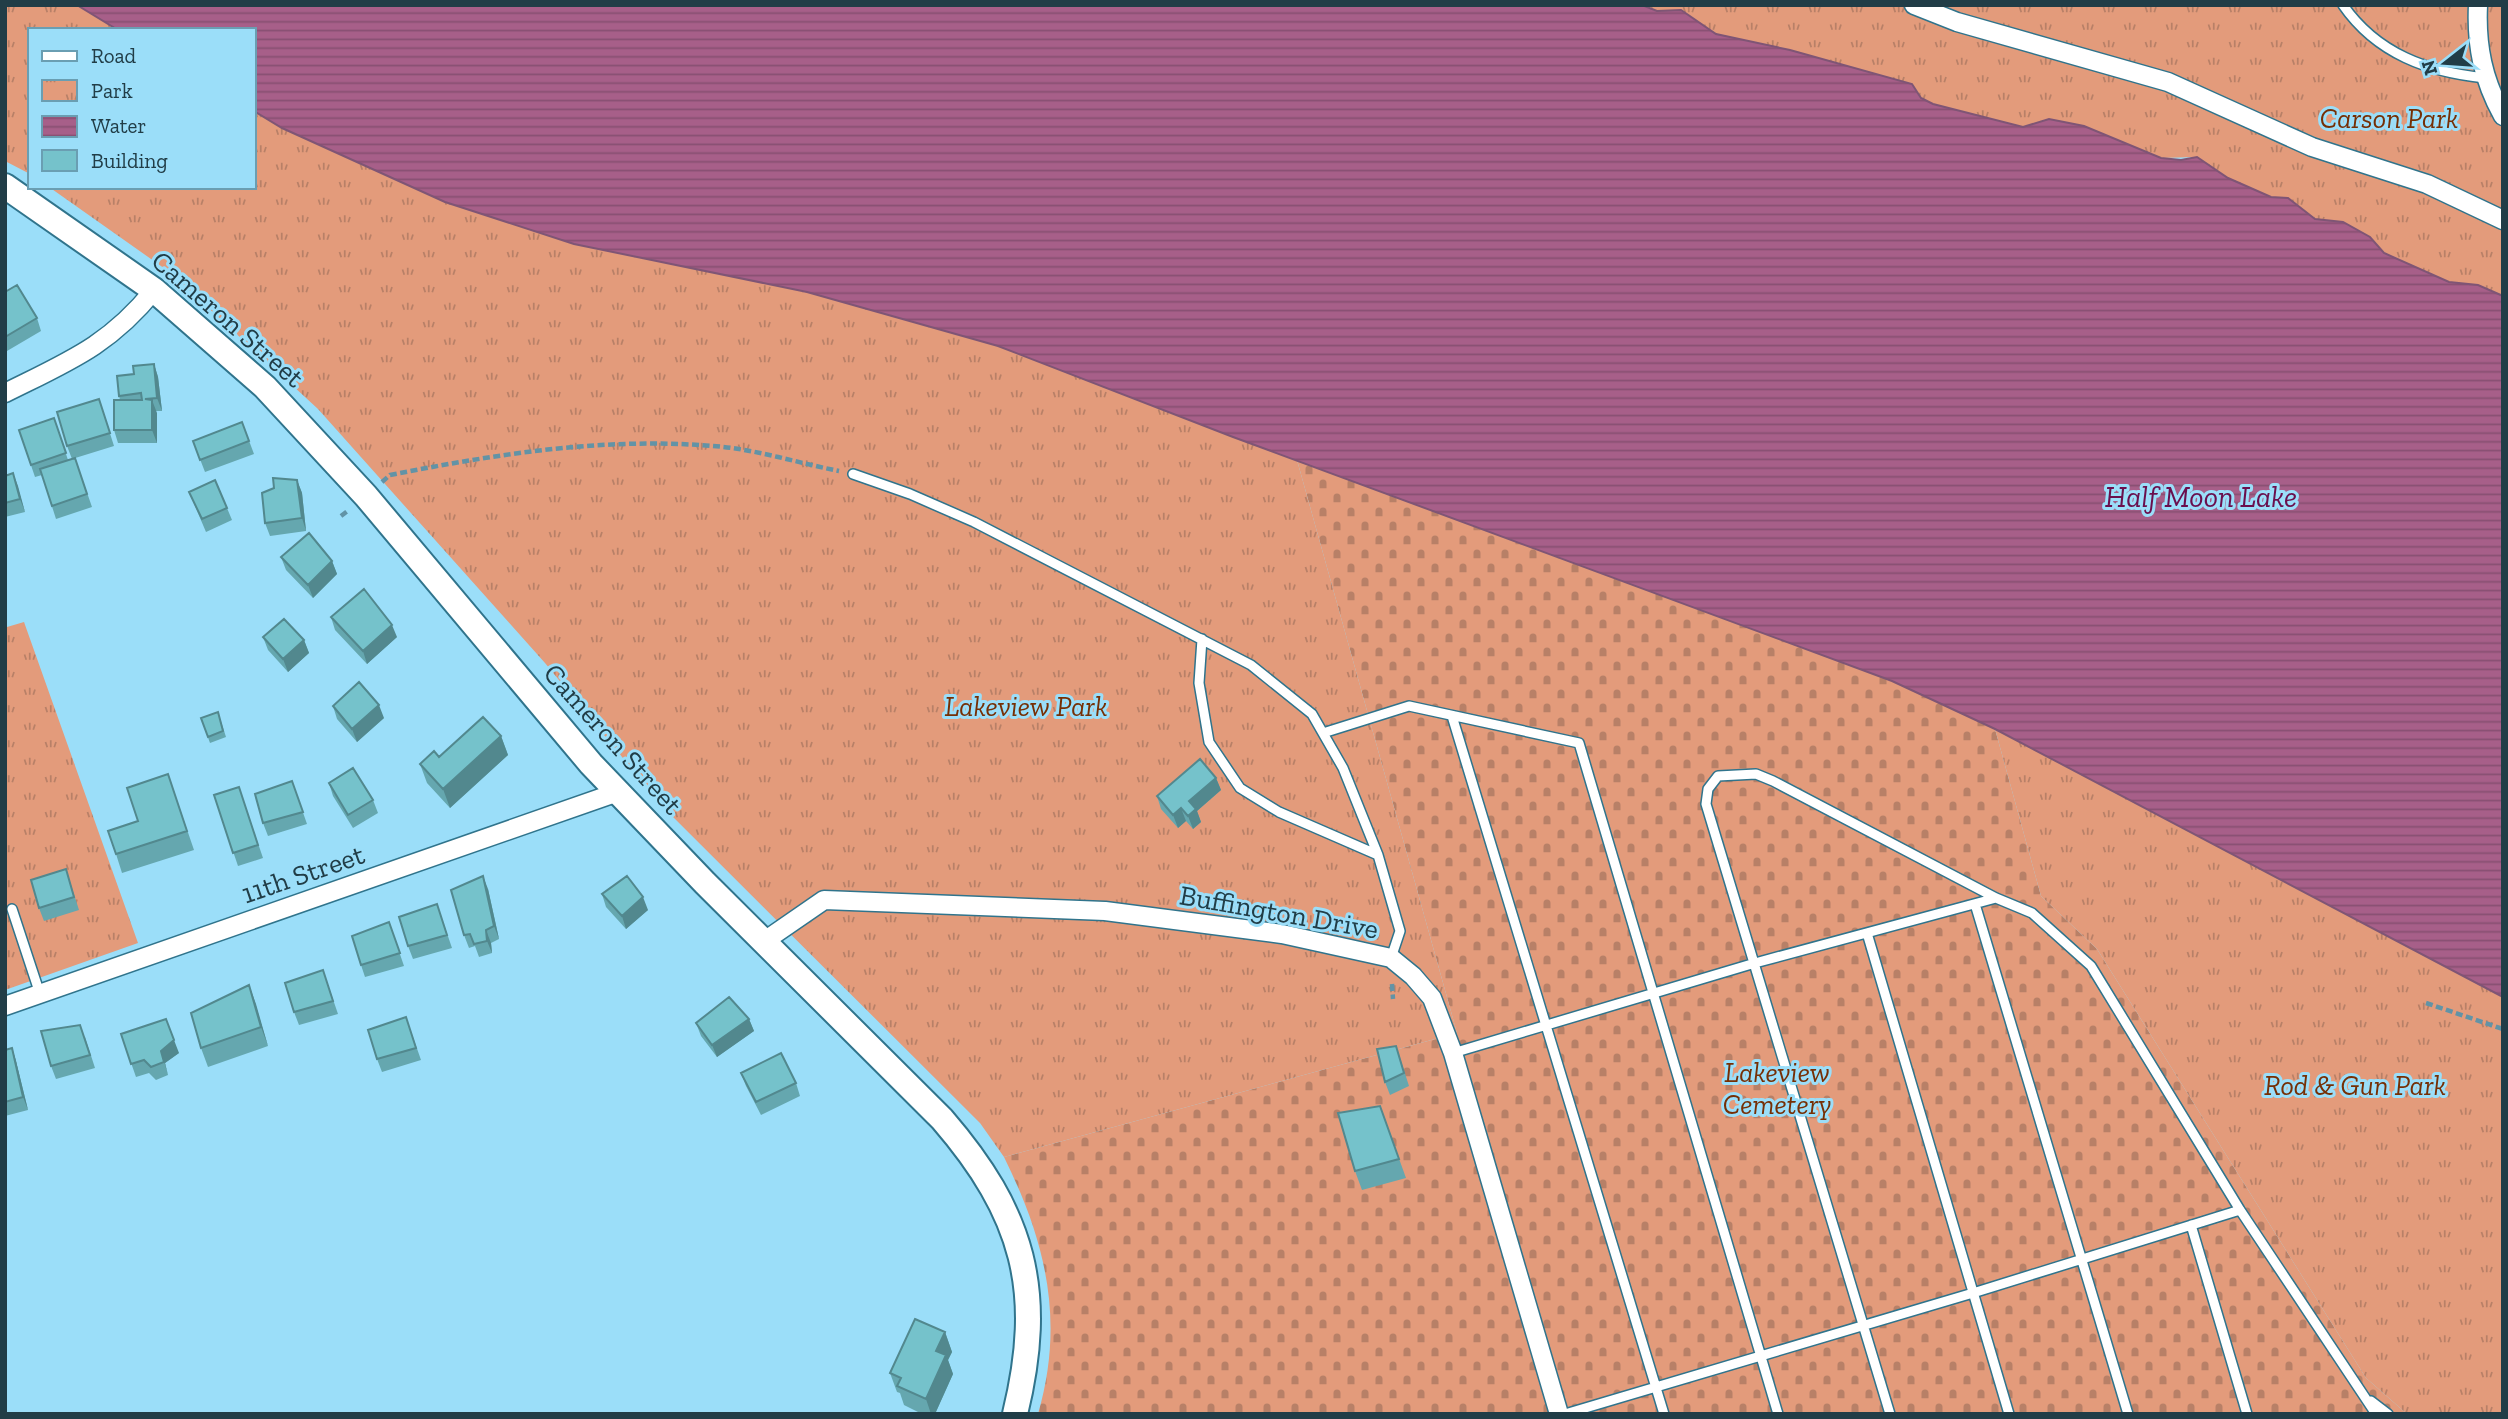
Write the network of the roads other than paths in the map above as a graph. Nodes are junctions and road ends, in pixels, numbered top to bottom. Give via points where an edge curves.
1 (1914, 5) edge
2 (2343, 5) edge
3 (2478, 5) edge
4 (2485, 78) junction
5 (2503, 116) edge
6 (5, 186) edge
7 (2503, 220) edge
8 (154, 290) junction
9 (5, 393) edge
10 (853, 474) road end
11 (1202, 639) junction
12 (1452, 716) junction
13 (1323, 733) junction
14 (618, 792) junction
15 (1378, 855) junction
16 (1996, 898) junction
17 (1975, 904) junction
18 (12, 909) dead end
19 (1867, 933) junction
20 (763, 942) junction
21 (1391, 958) junction
22 (1755, 963) junction
23 (40, 994) junction
24 (1652, 994) junction
25 (5, 1006) edge
26 (1545, 1026) junction
27 (1453, 1054) junction
28 (2240, 1210) junction
29 (2191, 1225) junction
30 (2081, 1259) junction
31 (1973, 1293) junction
32 (1863, 1324) junction
33 (1761, 1355) junction
34 (1656, 1387) junction
35 (2364, 1396) junction
36 (1015, 1414) edge
37 (1559, 1414) edge
38 (1566, 1414) edge
39 (1664, 1414) edge
40 (1778, 1414) edge
41 (1890, 1414) edge
42 (2009, 1414) edge
43 (2128, 1414) edge
44 (2247, 1414) edge
45 (2376, 1414) edge
46 (2388, 1414) edge

1 - 7 street via 1957,22 2168,82 2312,147 2427,184
2 - 4 lane via 2354,21 2395,54 2445,74
3 - 4 street via 2479,54
4 - 5 street
6 - 8 main road, Cameron Street
8 - 9 street via 117,332 94,348
8 - 14 main road, Cameron Street via 265,387 366,496
10 - 11 lane via 974,522
11 - 13 lane via 1251,665 1311,714
11 - 15 lane via 1199,683 1209,742 1240,788 1279,812
12 - 13 lane via 1409,706
12 - 24 lane via 1579,743
12 - 26 lane
13 - 15 lane via 1343,768
14 - 20 main road, Cameron Street
14 - 23 street, 11th Street
15 - 21 lane via 1400,930
16 - 17 lane
16 - 22 lane via 1773,781 1756,774 1718,776 1708,789 1706,804
16 - 28 lane via 2032,913 2091,966
17 - 19 lane
17 - 30 lane
18 - 23 lane
19 - 22 lane
19 - 31 lane
20 - 21 street, Buffington Drive via 824,900 1105,911 1282,934
20 - 36 main road, Cameron Street via 942,1119 998,1193 1016,1240 1027,1289 1029,1334
21 - 27 street, Buffington Drive via 1432,998
22 - 24 lane
22 - 32 lane
23 - 25 street, 11th Street
24 - 26 lane
24 - 33 lane
26 - 27 lane
26 - 34 lane
27 - 37 street, Buffington Drive
28 - 29 lane
28 - 35 lane
29 - 30 lane
29 - 44 lane
30 - 31 lane
30 - 43 lane
31 - 32 lane
31 - 42 lane
32 - 33 lane
32 - 41 lane
33 - 34 lane
33 - 40 lane
34 - 38 lane
34 - 39 lane
35 - 45 lane
35 - 46 lane

